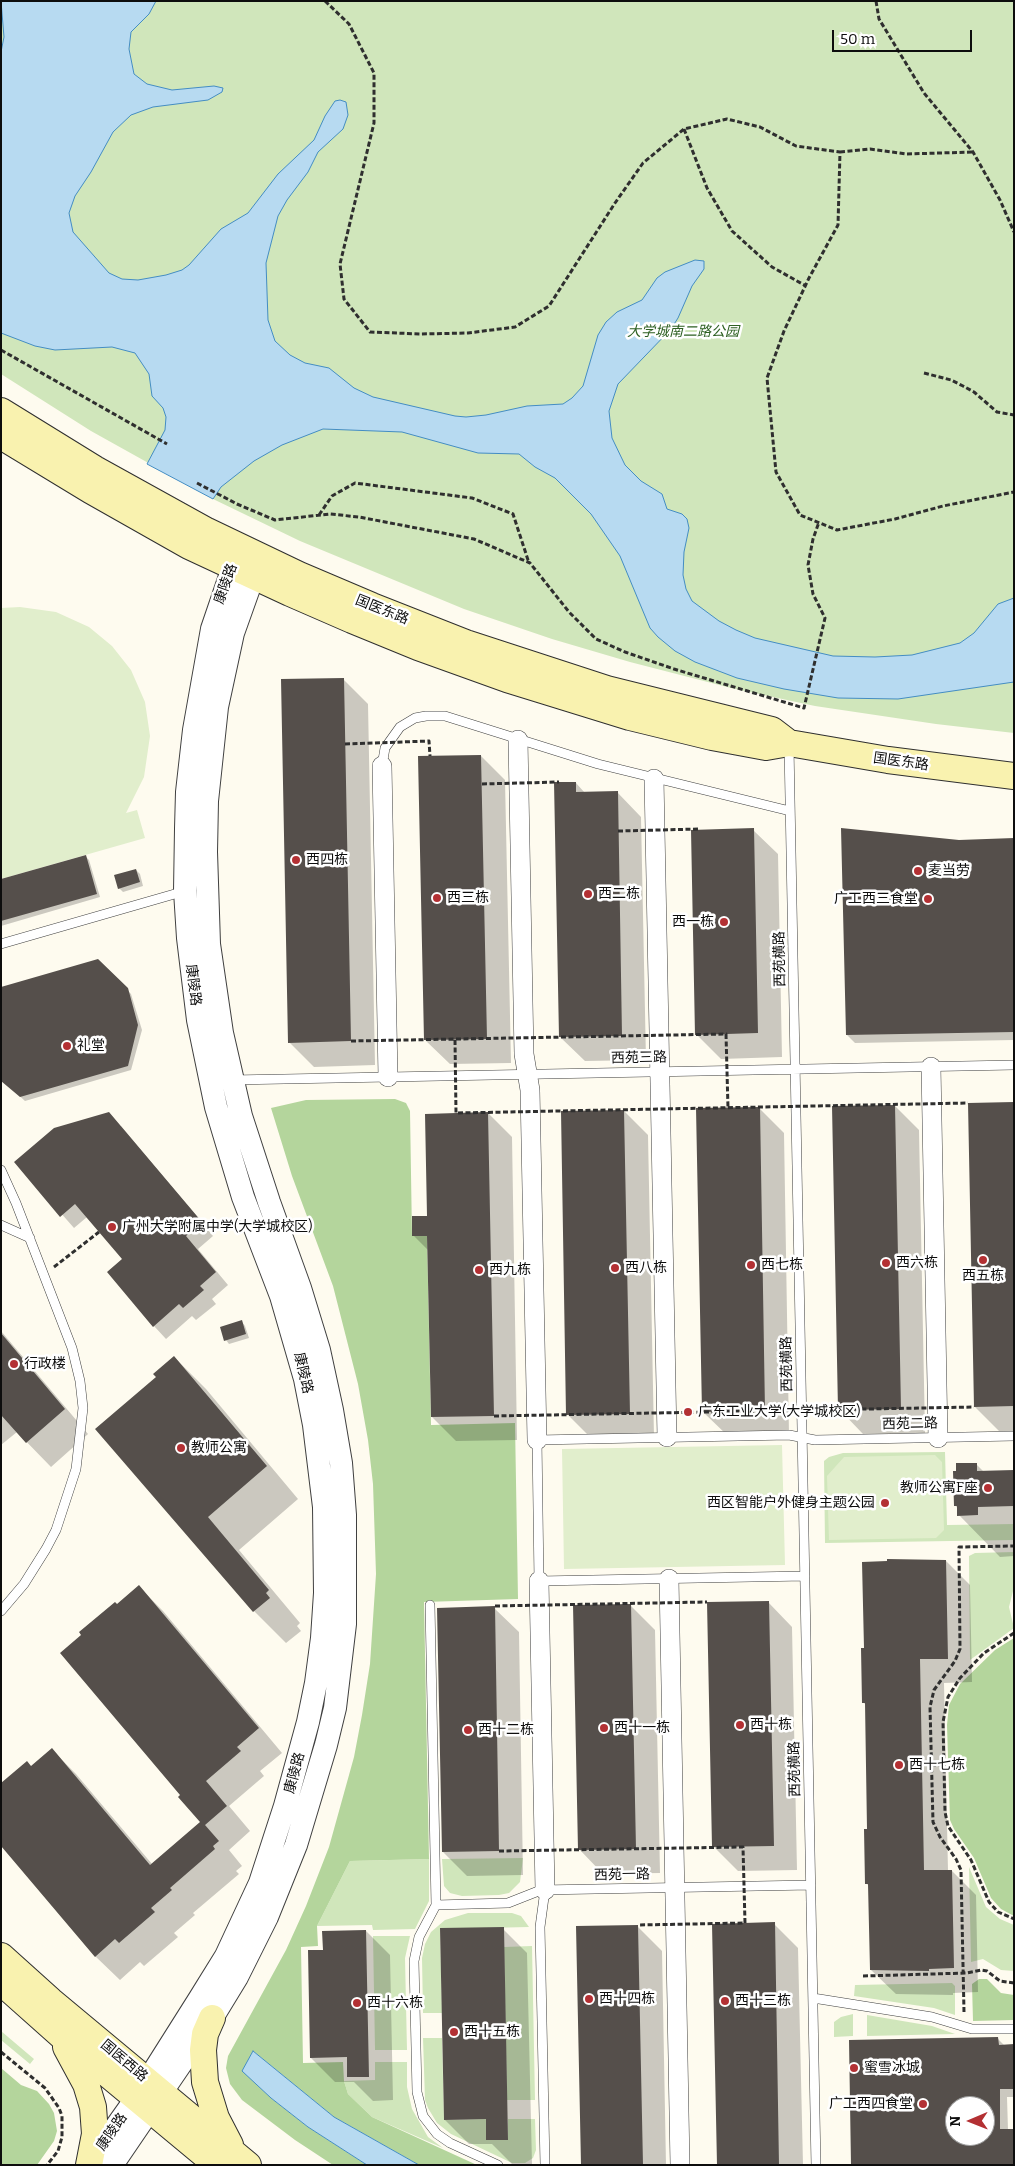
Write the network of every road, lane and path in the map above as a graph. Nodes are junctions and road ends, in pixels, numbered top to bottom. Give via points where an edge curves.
1 (325, 1) edge
2 (876, 1) edge
3 (684, 129) junction
4 (840, 152) junction
5 (973, 152) junction
6 (1014, 232) edge
7 (806, 286) junction
8 (1, 350) edge
9 (924, 373) dead end
10 (1, 412) edge
11 (1014, 416) edge
12 (1, 436) edge
13 (167, 444) dead end
14 (197, 483) dead end
15 (1014, 492) edge
16 (318, 516) junction
17 (819, 522) junction
18 (246, 561) junction
19 (530, 563) junction
20 (518, 740) junction
21 (789, 743) junction
22 (345, 744) dead end
23 (430, 756) dead end
24 (382, 766) joint
25 (1014, 776) edge
26 (654, 779) junction
27 (559, 782) dead end
28 (482, 784) dead end
29 (790, 811) junction
30 (698, 830) dead end
31 (618, 831) dead end
32 (186, 891) junction
33 (1, 944) edge
34 (455, 1040) junction
35 (351, 1042) dead end
36 (1014, 1065) edge
37 (931, 1067) junction
38 (796, 1069) junction
39 (660, 1072) junction
40 (527, 1074) junction
41 (388, 1077) junction
42 (232, 1080) junction
43 (968, 1103) dead end
44 (728, 1108) junction
45 (1, 1170) edge
46 (1, 1225) edge
47 (99, 1232) dead end
48 (30, 1238) junction
49 (44, 1275) junction
50 (974, 1407) dead end
51 (494, 1416) dead end
52 (1014, 1436) edge
53 (666, 1437) junction
54 (802, 1437) junction
55 (938, 1438) junction
56 (537, 1440) junction
57 (1014, 1546) edge
58 (805, 1576) junction
59 (669, 1578) junction
60 (539, 1581) junction
61 (707, 1602) dead end
62 (430, 1605) dead end
63 (495, 1606) dead end
64 (1, 1611) edge
65 (1014, 1633) edge
66 (931, 1765) junction
67 (944, 1765) junction
68 (500, 1851) dead end
69 (811, 1885) junction
70 (675, 1887) junction
71 (545, 1890) junction
72 (436, 1905) junction
73 (1014, 1919) edge
74 (638, 1925) dead end
75 (1, 1956) edge
76 (963, 1974) junction
77 (863, 1976) dead end
78 (1, 1982) edge
79 (1014, 1983) edge
80 (813, 1998) junction
81 (212, 2018) junction
82 (964, 2027) junction
83 (1014, 2029) edge
84 (54, 2030) junction
85 (1, 2052) edge
86 (148, 2095) junction
87 (234, 2162) edge
88 (47, 2165) edge
89 (89, 2165) edge
90 (112, 2165) edge
91 (498, 2165) edge
92 (545, 2165) edge
93 (680, 2165) edge
94 (816, 2165) edge

1 - 3 path via 349,24 374,73 374,123 340,264 344,299 370,332 459,333 516,327 549,306 643,163
2 - 5 path via 879,19 924,93
3 - 4 path via 727,119 760,127 796,146
3 - 7 path via 707,188 732,231 772,267
4 - 5 path via 870,149 907,154
4 - 7 path via 838,225
5 - 6 path
7 - 17 path via 784,331 767,378 776,472 800,515
8 - 13 path
9 - 11 path via 951,380 974,392 997,412
10 - 18 main road, 国医东路 via 199,526
12 - 18 main road, 国医东路 via 144,521
14 - 16 path via 275,520
15 - 17 path via 837,530
16 - 19 path via 360,517 474,539
16 - 19 path via 332,496 354,483 472,498 514,514
17 - 19 path via 808,565 813,594 825,618 804,708 674,669 596,639 569,612
18 - 21 main road, 国医东路 via 290,593 418,647 552,694 712,737 766,747
18 - 32 street, 康陵路 via 212,629 198,703 187,792
18 - 42 street, 康陵路 via 218,707 207,801 210,944
20 - 24 lane via 453,718 426,716 408,721 394,733 385,748
20 - 26 lane
20 - 40 street
21 - 25 main road, 国医东路 via 898,762
21 - 29 lane, 西苑横路
22 - 23 path, bridge via 429,741
24 - 41 street
26 - 29 lane
26 - 39 street
27 - 28 path, bridge
29 - 38 lane, 西苑横路
30 - 31 path, bridge
32 - 33 lane
32 - 86 street, 康陵路 via 192,979 214,1098 243,1197 281,1296 305,1379 324,1507 325,1593 316,1683 308,1722 286,1806 260,1883 226,1956
34 - 35 path, bridge
34 - 44 path, bridge via 456,1113
34 - 44 path, bridge via 726,1034
36 - 37 lane, 西苑三路
37 - 38 lane, 西苑三路
37 - 55 street
38 - 39 lane, 西苑三路
38 - 54 lane, 西苑横路
39 - 40 lane, 西苑三路
39 - 53 street
40 - 41 lane, 西苑三路
40 - 56 street
41 - 42 lane, 西苑三路
42 - 81 street, 康陵路 via 251,1148 319,1350 332,1410 345,1515 346,1624 335,1708 296,1844 251,1950
43 - 44 path, bridge
45 - 48 lane
46 - 48 lane
47 - 49 path
48 - 49 lane
49 - 64 lane via 78,1369 83,1408 81,1434 72,1486 56,1530 24,1584
50 - 51 path, bridge
52 - 55 lane, 西苑二路
53 - 54 lane, 西苑二路
53 - 56 lane, 西苑二路
54 - 55 lane, 西苑二路 via 815,1440
54 - 58 lane, 西苑横路
56 - 60 lane
57 - 66 path via 959,1547 960,1644 958,1655 938,1682 932,1698
58 - 59 lane
58 - 69 lane, 西苑横路
59 - 60 lane
59 - 70 street
60 - 71 street
61 - 63 path, bridge
62 - 72 lane
65 - 67 path via 974,1663 948,1697 943,1716
66 - 67 path
66 - 76 path via 935,1827 961,1870
67 - 73 path via 948,1826 970,1860 989,1902 998,1912
68 - 74 path, bridge via 743,1846 745,1923
69 - 70 lane, 西苑一路
69 - 80 lane, 西苑横路
70 - 71 lane, 西苑一路
70 - 93 street
71 - 72 lane, 西苑一路 via 508,1903
71 - 92 lane via 540,1927
72 - 91 lane via 419,1937 414,1961 418,2103 428,2123 444,2140
75 - 86 main road, 国医西路
76 - 77 path
76 - 79 path via 984,1970 1000,1981
76 - 82 path
78 - 84 main road, 国医西路
80 - 82 lane via 932,2017
80 - 94 lane, 西苑横路
81 - 86 street, 康陵路
81 - 87 main road via 203,2050 205,2082
82 - 83 lane
84 - 86 main road, 国医西路
84 - 89 main road via 80,2070 90,2096 94,2134
85 - 88 path via 46,2088 59,2108 62,2137 58,2151
86 - 87 main road, 国医西路
86 - 89 street, 康陵路
86 - 90 street, 康陵路

